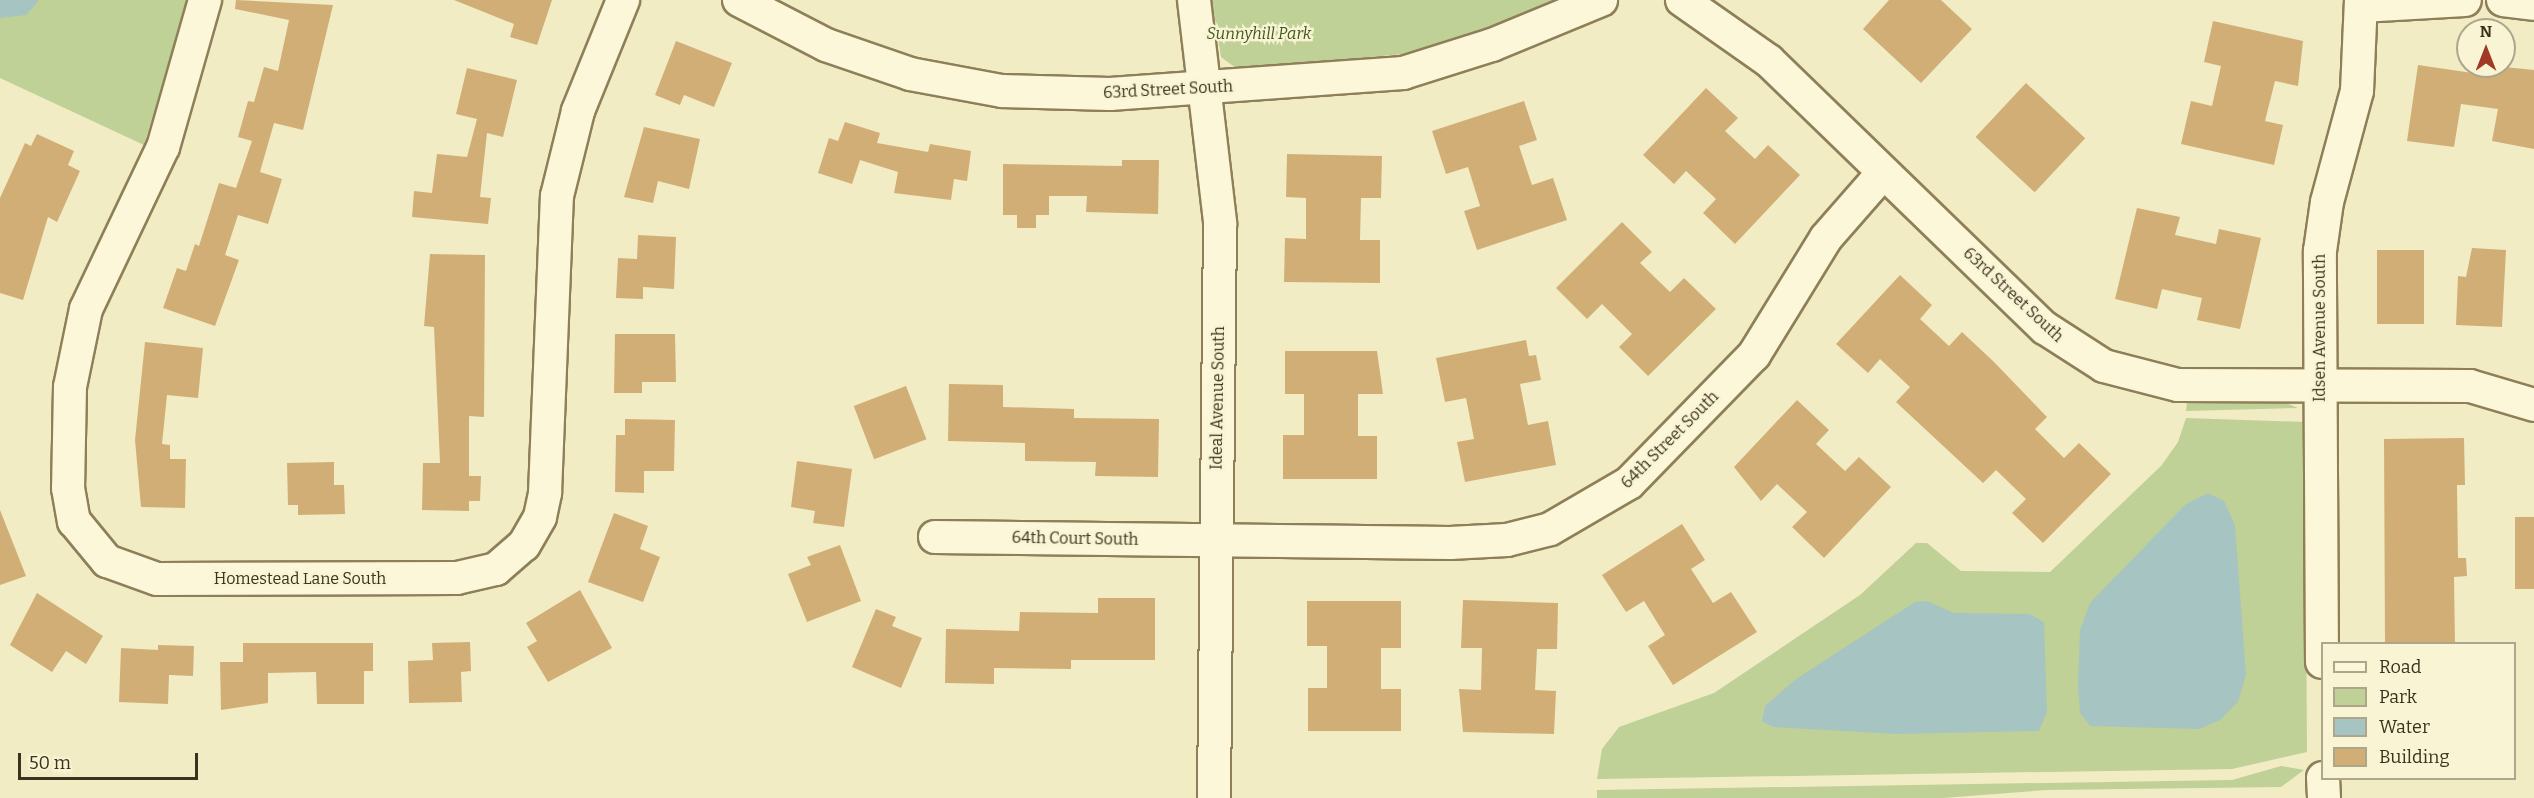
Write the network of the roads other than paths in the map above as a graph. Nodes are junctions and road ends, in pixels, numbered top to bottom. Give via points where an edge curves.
1 (205, 0) edge
2 (623, 0) edge
3 (739, 0) edge
4 (1194, 0) edge
5 (1600, 0) edge
6 (1682, 0) edge
7 (2465, 0) edge
8 (2503, 0) edge
9 (2361, 3) edge
10 (2534, 4) edge
11 (1205, 89) junction
12 (1883, 174) junction
13 (2320, 387) junction
14 (2534, 405) edge
15 (935, 537) dead end
16 (1216, 540) junction
17 (2322, 642) edge
18 (2324, 780) edge
19 (1214, 798) edge
20 (2324, 798) edge

1 - 2 street, Homestead Lane South via 163,147 86,309 70,387 69,488 74,521 107,561 157,579 457,578 496,569 524,545 540,517 545,493 557,196 580,106
3 - 11 street, 63rd Street South via 853,56 958,85 1038,93
4 - 11 street, Ideal Avenue South
5 - 11 street, 63rd Street South via 1492,45 1403,73
6 - 12 street, 63rd Street South via 1769,61
7 - 9 street
8 - 10 street
9 - 13 street, Idsen Avenue South via 2357,91 2322,234
11 - 16 street, Ideal Avenue South via 1220,223
12 - 13 street, 63rd Street South via 2044,328 2104,366 2178,385
12 - 16 street, 64th Street South via 1826,238 1754,355 1642,472 1583,515 1543,532 1493,542
13 - 14 street, 63rd Street South via 2470,387
13 - 17 street, Idsen Avenue South
15 - 16 street, 64th Court South
16 - 19 street, Ideal Avenue South
18 - 20 street

